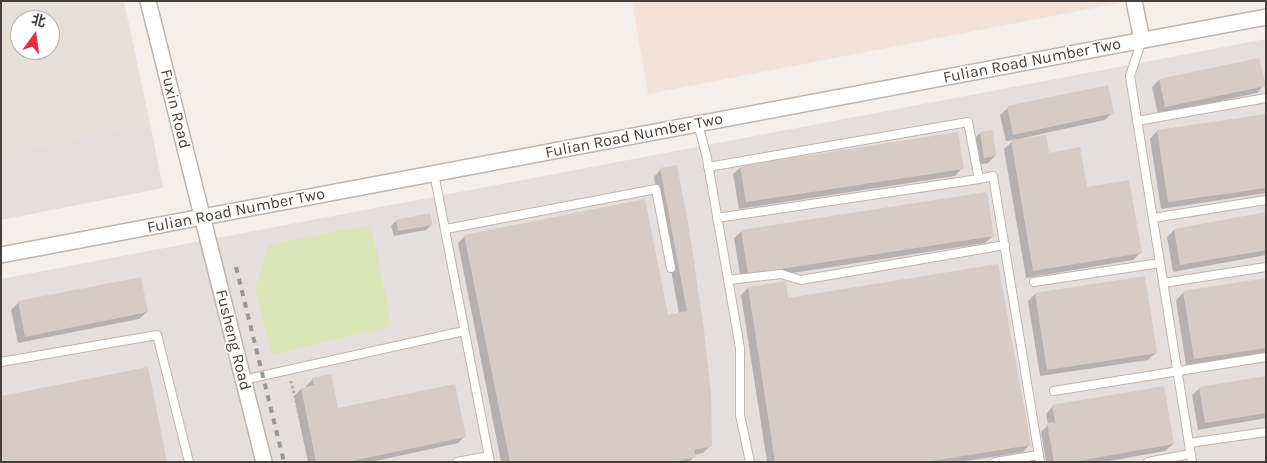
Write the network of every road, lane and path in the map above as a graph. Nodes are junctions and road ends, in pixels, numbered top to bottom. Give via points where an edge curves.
1 (148, 1) edge
2 (1134, 1) edge
3 (1266, 17) edge
4 (1142, 40) junction
5 (1266, 98) edge
6 (1137, 121) junction
7 (698, 124) junction
8 (708, 167) junction
9 (434, 173) junction
10 (978, 179) junction
11 (1266, 200) edge
12 (202, 217) junction
13 (717, 218) junction
14 (1153, 218) junction
15 (446, 229) junction
16 (1005, 245) junction
17 (1, 255) edge
18 (1160, 263) junction
19 (1266, 267) edge
20 (671, 268) dead end
21 (728, 280) junction
22 (1034, 282) dead end
23 (1163, 284) junction
24 (464, 331) junction
25 (1266, 357) edge
26 (1, 362) edge
27 (288, 369) junction
28 (1177, 370) junction
29 (243, 380) junction
30 (1054, 391) dead end
31 (1266, 432) edge
32 (1189, 443) junction
33 (1040, 458) edge
34 (1191, 458) edge
35 (489, 459) edge
36 (189, 462) edge
37 (264, 462) edge
38 (311, 462) edge
39 (457, 462) edge
40 (750, 462) edge
41 (995, 462) edge
42 (1148, 462) edge

1 - 12 street, Fuxin Road
2 - 4 street
3 - 4 street, Fulian Road Number Two
4 - 6 lane via 1130,76
4 - 7 street, Fulian Road Number Two
5 - 6 lane
6 - 14 lane
7 - 8 lane
7 - 9 street, Fulian Road Number Two
8 - 10 lane via 968,122
8 - 13 lane
9 - 12 street, Fulian Road Number Two
9 - 15 lane
10 - 13 lane
10 - 16 lane via 993,176
11 - 14 lane
12 - 17 street, Fulian Road Number Two
12 - 29 street, Fusheng Road
13 - 21 lane
14 - 18 lane
15 - 20 lane via 656,189
15 - 24 lane
16 - 21 lane via 801,280 781,274
16 - 33 lane
18 - 22 lane
18 - 23 lane
19 - 23 lane
21 - 40 lane via 740,348 740,415
23 - 28 lane
24 - 27 lane
24 - 35 lane
25 - 28 lane
26 - 36 lane via 157,335
27 - 29 lane
27 - 38 path
28 - 30 lane
28 - 32 lane
29 - 37 street, Fusheng Road
31 - 32 lane
32 - 34 lane
33 - 41 lane
34 - 42 lane
35 - 39 lane

